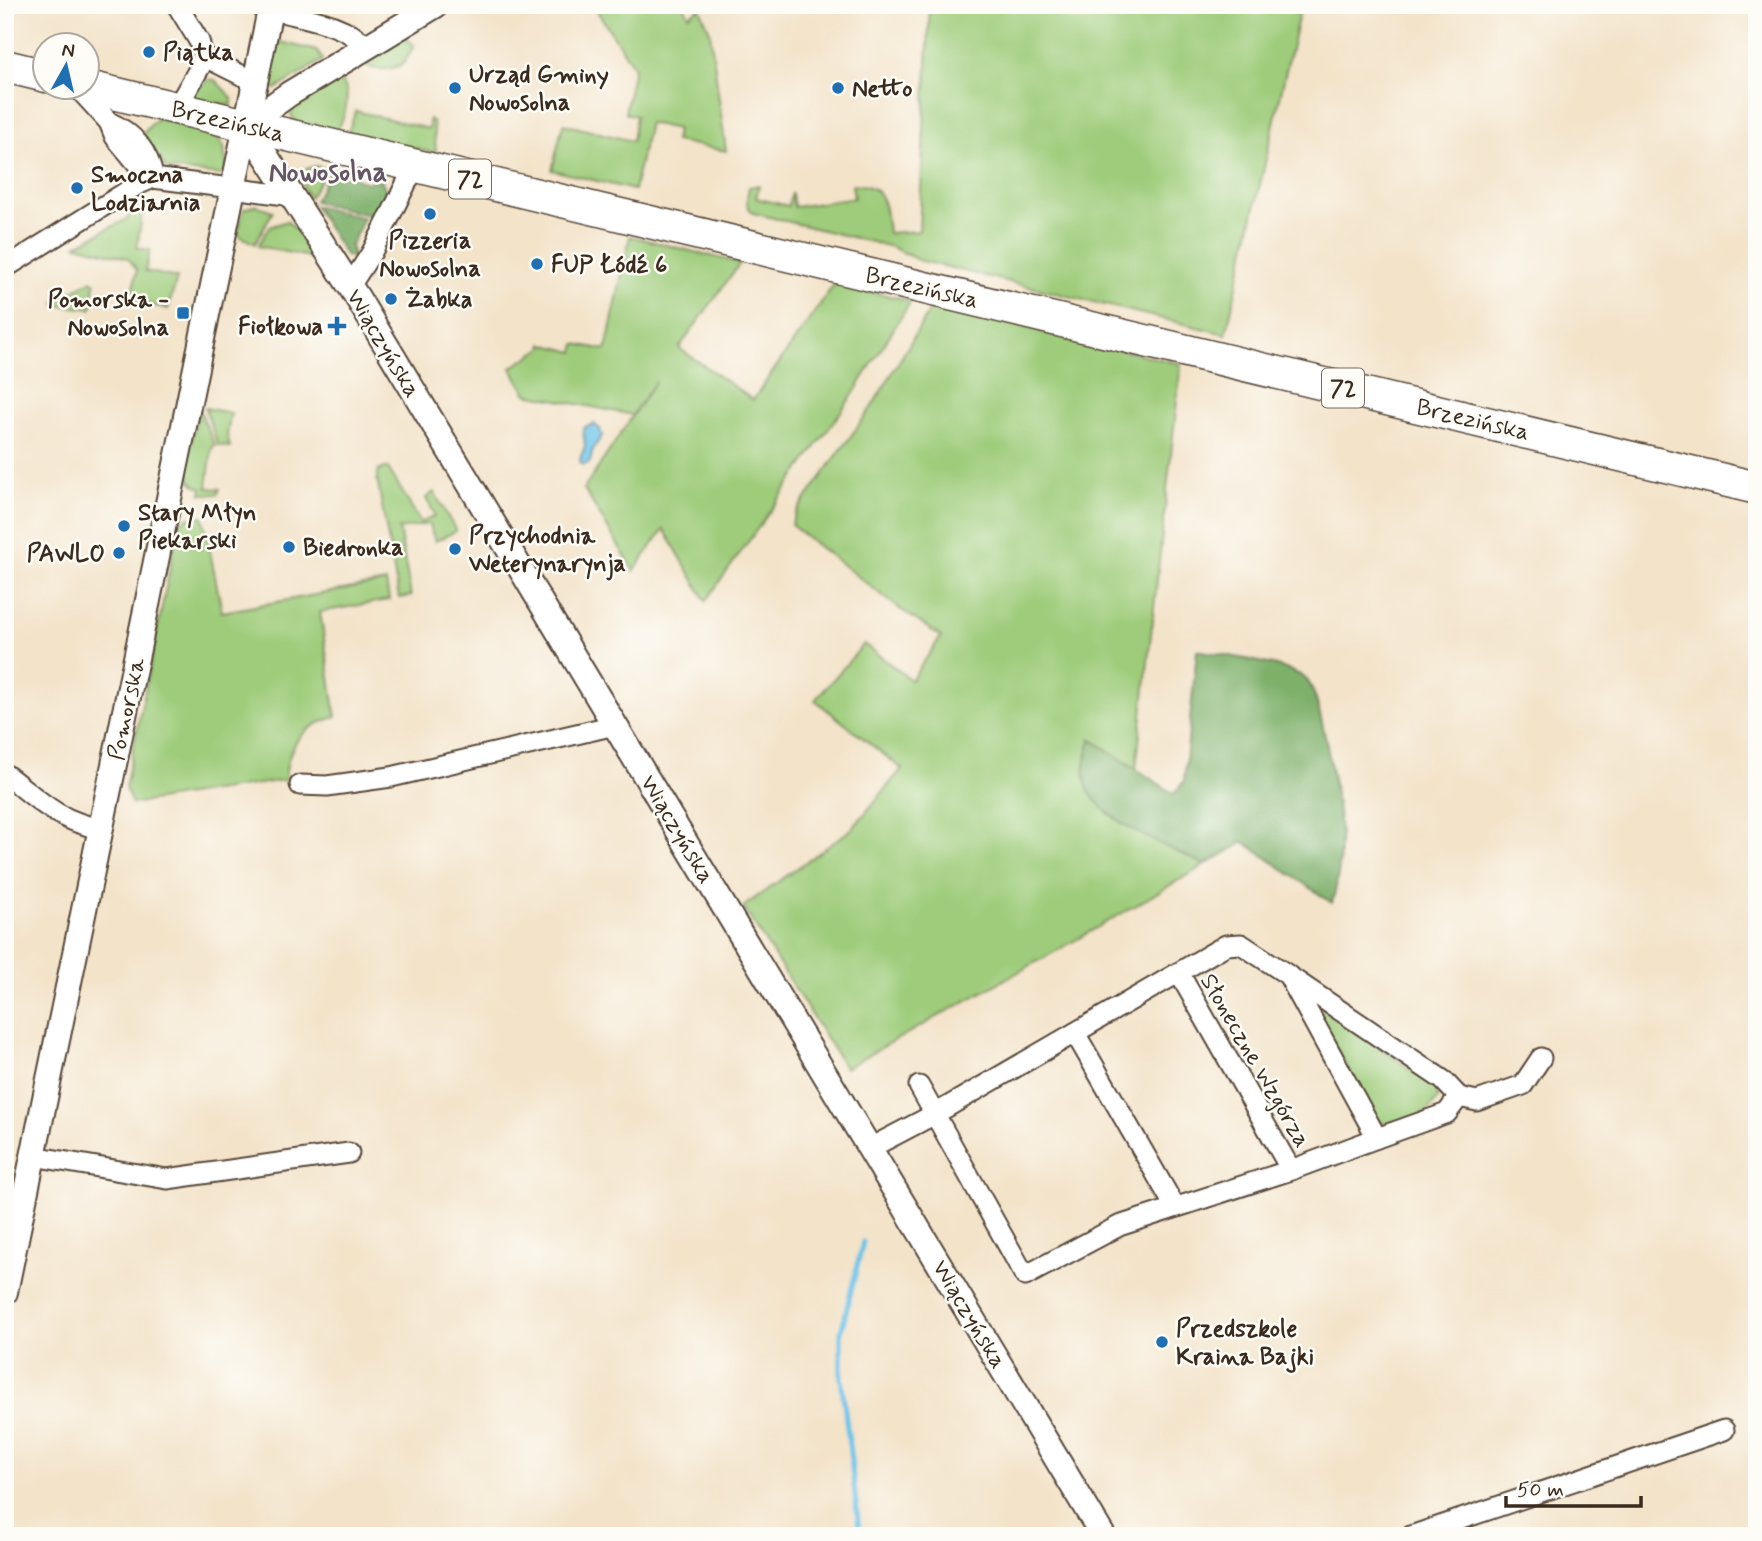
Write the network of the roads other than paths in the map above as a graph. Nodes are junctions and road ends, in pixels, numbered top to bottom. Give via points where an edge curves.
1 (177, 5) edge
2 (436, 5) edge
3 (271, 7) edge
4 (367, 47) junction
5 (203, 56) junction
6 (5, 66) edge
7 (32, 73) edge
8 (255, 82) junction
9 (102, 90) edge
10 (91, 102) edge
11 (176, 108) junction
12 (246, 125) junction
13 (415, 166) junction
14 (153, 178) junction
15 (234, 188) junction
16 (293, 196) junction
17 (5, 268) edge
18 (350, 286) junction
19 (1757, 488) edge
20 (615, 725) junction
21 (5, 774) edge
22 (300, 785) dead end
23 (101, 829) junction
24 (1179, 973) junction
25 (1288, 975) junction
26 (1075, 1033) junction
27 (1541, 1058) dead end
28 (919, 1086) dead end
29 (1459, 1097) junction
30 (935, 1114) junction
31 (1377, 1138) junction
32 (870, 1148) junction
33 (349, 1153) dead end
34 (33, 1156) junction
35 (1292, 1170) junction
36 (1175, 1208) junction
37 (5, 1292) edge
38 (1724, 1430) dead end
39 (1103, 1536) edge
40 (1411, 1536) edge

1 - 5 street
2 - 4 street
3 - 4 street via 342,29
3 - 8 street, Pomorska
4 - 12 street
5 - 8 street
5 - 11 street
6 - 7 main road
8 - 12 street, Pomorska
9 - 11 main road, Brzezińska / 72
10 - 14 street via 146,153
11 - 12 main road, Brzezińska / 72
12 - 13 main road, Brzezińska / 72
12 - 15 street, Pomorska
12 - 16 street, Wiączyńska
13 - 18 street
13 - 19 main road, Brzezińska / 72
14 - 15 street
14 - 17 street
15 - 16 street
15 - 23 street, Pomorska
16 - 18 street, Wiączyńska
18 - 20 street, Wiączyńska
20 - 22 street via 391,777
20 - 32 street, Wiączyńska
21 - 23 street via 62,818
23 - 34 street, Pomorska
24 - 25 street, Słoneczne Wzgórza via 1226,945 1241,943
24 - 26 street, Słoneczne Wzgórza
24 - 35 street, Słoneczne Wzgórza
25 - 29 street, Słoneczne Wzgórza via 1443,1080
25 - 31 street, Słoneczne Wzgórza
26 - 30 street, Słoneczne Wzgórza
26 - 36 street
27 - 29 street via 1523,1085 1477,1101
28 - 30 street
29 - 31 street, Słoneczne Wzgórza via 1447,1113
30 - 32 street, Słoneczne Wzgórza
30 - 36 street, Słoneczne Wzgórza via 1025,1276 1104,1233
31 - 35 street, Słoneczne Wzgórza
32 - 39 street, Wiączyńska
33 - 34 street via 167,1179
34 - 37 street, Pomorska
35 - 36 street, Słoneczne Wzgórza
38 - 40 street

